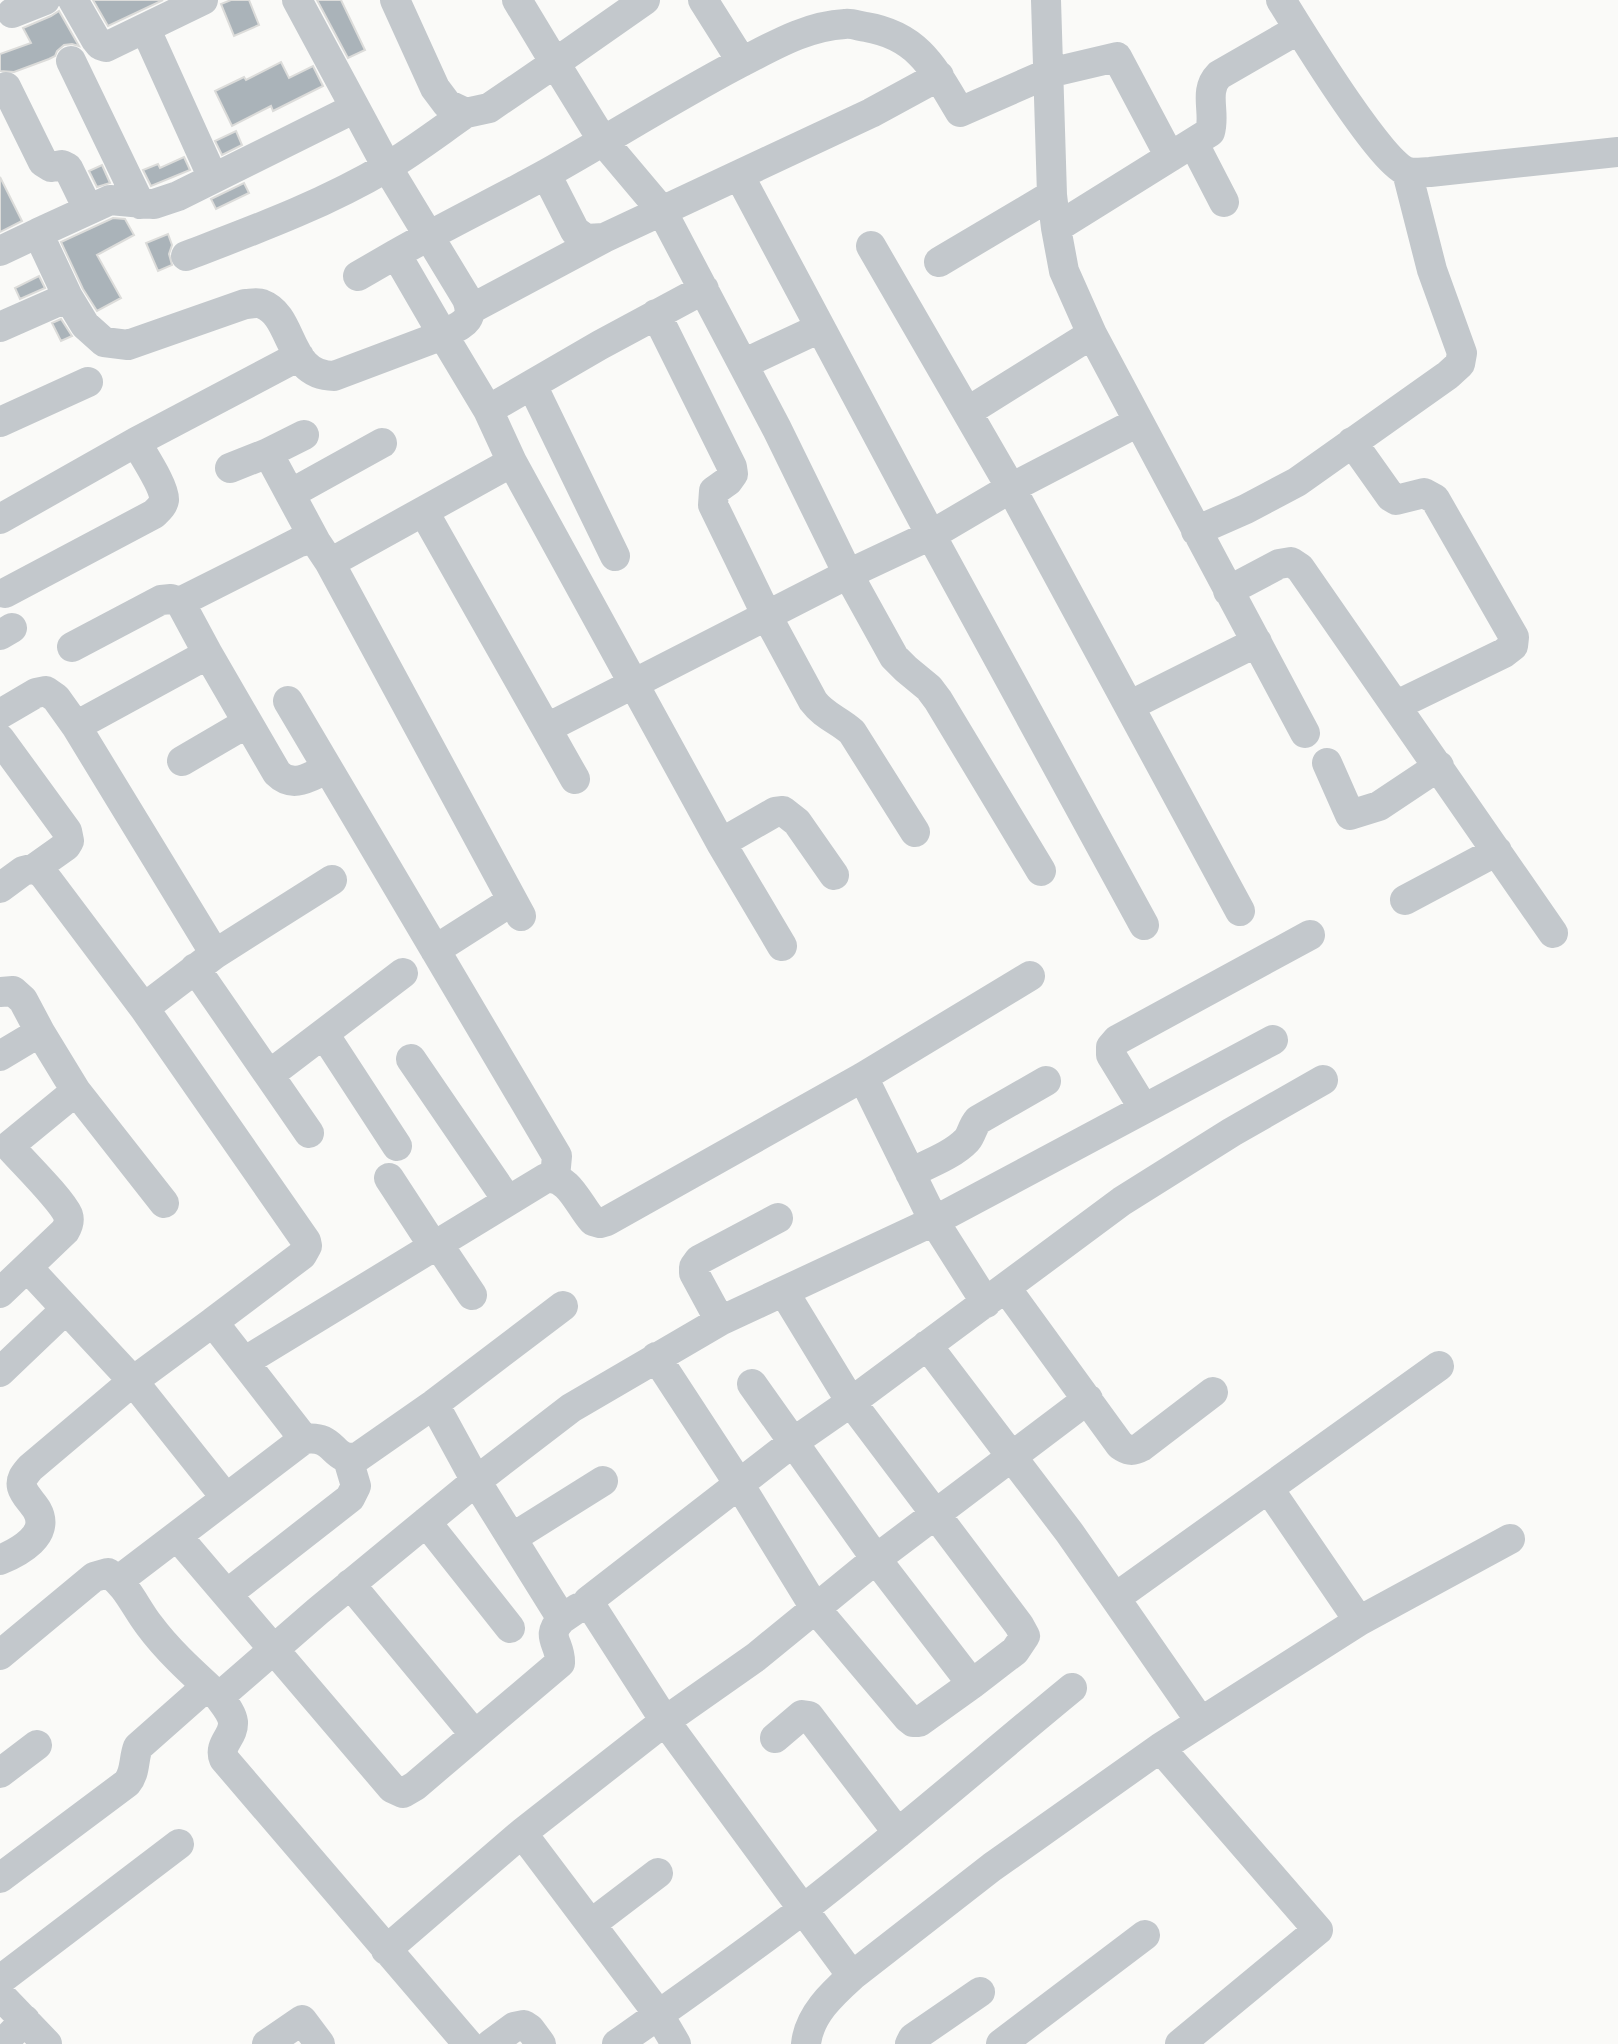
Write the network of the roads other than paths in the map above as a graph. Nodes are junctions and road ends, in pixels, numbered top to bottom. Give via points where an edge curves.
1 (45, 0) edge
2 (73, 0) edge
3 (204, 0) edge
4 (298, 0) edge
5 (394, 0) edge
6 (517, 0) edge
7 (645, 0) edge
8 (703, 0) edge
9 (1046, 0) edge
10 (1281, 0) edge
11 (7, 10) edge
12 (1299, 29) junction
13 (146, 30) junction
14 (71, 61) dead end
15 (742, 62) junction
16 (555, 63) junction
17 (1049, 73) junction
18 (939, 76) junction
19 (6, 87) dead end
20 (355, 108) junction
21 (466, 113) junction
22 (603, 141) junction
23 (1182, 150) junction
24 (1618, 152) edge
25 (387, 167) junction
26 (1407, 172) junction
27 (546, 174) junction
28 (739, 175) junction
29 (213, 178) junction
30 (1052, 195) junction
31 (1224, 202) dead end
32 (141, 204) junction
33 (88, 209) junction
34 (662, 211) junction
35 (1056, 228) junction
36 (38, 233) junction
37 (429, 235) junction
38 (604, 238) junction
39 (871, 246) dead end
40 (0, 251) edge
41 (396, 254) junction
42 (186, 256) dead end
43 (939, 262) dead end
44 (358, 275) dead end
45 (704, 289) junction
46 (68, 297) junction
47 (471, 309) junction
48 (656, 314) junction
49 (0, 327) edge
50 (820, 328) junction
51 (1092, 334) junction
52 (443, 335) junction
53 (299, 356) junction
54 (743, 364) junction
55 (88, 382) dead end
56 (532, 385) junction
57 (488, 410) junction
58 (967, 412) junction
59 (0, 422) edge
60 (1138, 422) junction
61 (304, 435) dead end
62 (136, 442) junction
63 (1353, 442) junction
64 (382, 443) dead end
65 (268, 453) junction
66 (512, 462) junction
67 (230, 468) dead end
68 (1011, 488) junction
69 (290, 494) junction
70 (424, 512) junction
71 (0, 519) edge
72 (1196, 531) junction
73 (930, 535) junction
74 (323, 553) junction
75 (615, 556) dead end
76 (848, 574) junction
77 (1228, 592) junction
78 (5, 593) dead end
79 (180, 602) junction
80 (767, 616) junction
81 (1257, 642) junction
82 (72, 647) dead end
83 (208, 654) junction
84 (634, 682) junction
85 (288, 701) dead end
86 (1397, 705) junction
87 (1129, 706) junction
88 (0, 714) edge
89 (247, 723) junction
90 (76, 726) junction
91 (547, 729) junction
92 (1305, 733) dead end
93 (0, 739) edge
94 (182, 761) dead end
95 (1327, 762) dead end
96 (1439, 766) junction
97 (327, 769) junction
98 (575, 779) dead end
99 (915, 832) dead end
100 (721, 843) junction
101 (1497, 851) junction
102 (35, 868) junction
103 (1041, 871) dead end
104 (834, 875) dead end
105 (332, 880) dead end
106 (0, 888) edge
107 (1405, 900) dead end
108 (1240, 911) dead end
109 (1144, 925) dead end
110 (1553, 933) dead end
111 (1310, 935) dead end
112 (782, 946) dead end
113 (435, 950) junction
114 (205, 961) junction
115 (402, 973) dead end
116 (1030, 976) dead end
117 (0, 992) edge
118 (144, 1008) junction
119 (40, 1032) junction
120 (324, 1034) junction
121 (1273, 1040) dead end
122 (0, 1056) edge
123 (411, 1059) dead end
124 (269, 1075) junction
125 (863, 1077) junction
126 (1323, 1080) dead end
127 (1046, 1082) dead end
128 (76, 1091) junction
129 (1144, 1109) junction
130 (309, 1133) dead end
131 (3, 1146) edge
132 (397, 1146) dead end
133 (911, 1173) junction
134 (555, 1177) junction
135 (388, 1178) dead end
136 (508, 1201) junction
137 (164, 1203) dead end
138 (778, 1218) dead end
139 (934, 1221) junction
140 (436, 1245) junction
141 (28, 1268) junction
142 (784, 1292) junction
143 (0, 1293) edge
144 (472, 1295) dead end
145 (996, 1295) junction
146 (563, 1307) dead end
147 (66, 1309) junction
148 (720, 1321) junction
149 (213, 1322) junction
150 (928, 1345) junction
151 (656, 1357) junction
152 (244, 1363) junction
153 (1439, 1366) dead end
154 (0, 1372) edge
155 (133, 1381) junction
156 (752, 1384) dead end
157 (1213, 1392) dead end
158 (1088, 1399) junction
159 (851, 1402) junction
160 (434, 1404) junction
161 (304, 1439) junction
162 (792, 1443) junction
163 (1012, 1456) junction
164 (348, 1459) junction
165 (476, 1480) junction
166 (603, 1481) dead end
167 (739, 1484) junction
168 (1269, 1489) junction
169 (226, 1499) junction
170 (934, 1514) junction
171 (426, 1522) junction
172 (177, 1536) junction
173 (512, 1538) junction
174 (1510, 1539) dead end
175 (876, 1559) junction
176 (0, 1560) edge
177 (119, 1580) junction
178 (350, 1584) junction
179 (227, 1594) junction
180 (1115, 1598) junction
181 (588, 1601) junction
182 (816, 1608) junction
183 (562, 1619) junction
184 (1359, 1621) junction
185 (510, 1628) dead end
186 (274, 1650) junction
187 (0, 1656) edge
188 (972, 1684) junction
189 (1072, 1688) dead end
190 (213, 1691) junction
191 (665, 1721) junction
192 (1201, 1722) junction
193 (475, 1735) junction
194 (775, 1738) dead end
195 (37, 1745) dead end
196 (1160, 1748) junction
197 (0, 1773) edge
198 (522, 1833) junction
199 (898, 1833) junction
200 (179, 1844) dead end
201 (658, 1873) dead end
202 (0, 1878) edge
203 (802, 1910) junction
204 (591, 1924) junction
205 (1145, 1935) dead end
206 (386, 1950) junction
207 (852, 1976) junction
208 (0, 1980) edge
209 (981, 1992) dead end
210 (0, 1995) edge
211 (659, 2015) junction
212 (25, 2020) junction
213 (2, 2044) edge
214 (47, 2044) edge
215 (267, 2044) edge
216 (320, 2044) edge
217 (468, 2044) edge
218 (491, 2044) edge
219 (541, 2044) edge
220 (617, 2044) edge
221 (676, 2044) edge
222 (807, 2044) edge
223 (910, 2044) edge
224 (1001, 2044) edge
225 (1180, 2044) edge

1 - 11 street
2 - 13 street via 100,45 106,47
3 - 13 street
4 - 20 street
5 - 21 street via 435,88 447,104
6 - 16 street
7 - 16 street
8 - 15 street
9 - 17 street
10 - 12 street
12 - 23 street via 1212,81 1210,132
12 - 26 street via 1387,157
13 - 29 street
14 - 32 street
15 - 18 street via 813,29 846,24 902,37
15 - 22 street
16 - 21 street via 489,108
16 - 22 street
17 - 18 street via 960,111
17 - 23 street via 1117,57
17 - 30 street
18 - 28 street
19 - 33 street via 43,162 68,169
20 - 25 street
20 - 29 street
21 - 25 street
22 - 27 street
22 - 34 street
23 - 31 street
23 - 35 street
24 - 26 street
25 - 37 street
25 - 42 street via 269,225
26 - 63 street via 1432,270 1462,352 1460,364
27 - 37 street
27 - 38 street via 575,231 586,239
28 - 34 street
28 - 50 street
29 - 32 street via 178,196
30 - 35 street
30 - 43 street
32 - 33 street via 110,200
33 - 36 street
34 - 38 street
34 - 45 street
35 - 51 street via 1064,271
36 - 40 street
36 - 46 street
37 - 41 street
37 - 47 street
38 - 47 street
39 - 58 street
41 - 44 street
41 - 52 street
45 - 48 street
45 - 54 street
46 - 49 street
46 - 53 street via 85,325 103,342 128,345 245,304 261,303 274,312
47 - 52 street via 464,323
48 - 56 street
48 - 80 street via 732,467 728,481 714,491 713,505
50 - 54 street
50 - 73 street
51 - 58 street
51 - 60 street
52 - 53 street via 334,376 320,376
52 - 57 street
53 - 62 street
54 - 76 street
55 - 59 street
56 - 57 street
56 - 75 street
57 - 66 street
58 - 68 street
60 - 68 street
60 - 72 street
61 - 65 street
62 - 71 street
62 - 78 street via 161,489 162,506
63 - 72 street via 1297,482
63 - 86 street via 1391,497 1396,500 1424,493 1434,499 1514,637 1513,646 1504,653
64 - 69 street
65 - 67 street
65 - 69 street
66 - 70 street
66 - 84 street
68 - 73 street
68 - 87 street
69 - 74 street
70 - 74 street
70 - 91 street
72 - 77 street
73 - 76 street
73 - 109 street
74 - 79 street via 309,540 299,542
74 - 113 street via 517,909
76 - 80 street
76 - 103 street via 894,657 938,700
77 - 81 street
77 - 86 street via 1279,564 1291,562 1300,568
79 - 82 street via 161,600
79 - 83 street
80 - 84 street
80 - 99 street via 813,701 852,732
81 - 87 street
81 - 92 street
83 - 89 street
83 - 90 street
84 - 91 street
84 - 100 street
85 - 97 street
86 - 96 street
87 - 108 street
88 - 90 street via 46,691
89 - 94 street
89 - 97 street via 284,780 294,783
90 - 114 street
91 - 98 street
93 - 102 street via 68,831 66,846
95 - 96 street via 1350,815 1379,806
96 - 101 street
97 - 113 street
100 - 104 street via 783,811 797,822
100 - 112 street
101 - 107 street
101 - 110 street
102 - 106 street
102 - 118 street
105 - 114 street
111 - 129 street via 1117,1040 1111,1055
113 - 134 street via 557,1157
114 - 118 street
114 - 124 street
115 - 120 street
116 - 125 street
117 - 119 street via 13,991 23,1000
118 - 149 street via 306,1241 302,1255
119 - 122 street
119 - 128 street
120 - 124 street
120 - 132 street
121 - 129 street
123 - 136 street
124 - 130 street
125 - 133 street
125 - 134 street via 607,1222 593,1221
126 - 145 street via 1156,1179
127 - 133 street via 978,1120 962,1145
128 - 131 street
128 - 137 street
129 - 139 street
131 - 141 street via 68,1215 65,1231
133 - 139 street
134 - 136 street
135 - 140 street
136 - 140 street
138 - 148 street via 699,1260 694,1267
139 - 142 street
139 - 145 street
140 - 144 street
140 - 152 street
141 - 143 street
141 - 147 street
142 - 148 street
142 - 159 street
145 - 150 street
145 - 158 street
146 - 160 street
147 - 154 street
147 - 155 street
148 - 151 street
149 - 152 street
149 - 155 street
150 - 159 street
150 - 163 street
151 - 165 street via 571,1408
151 - 167 street
152 - 161 street
153 - 168 street
155 - 169 street
155 - 176 street via 22,1478 22,1489 41,1525 28,1544
156 - 162 street
157 - 158 street via 1134,1451 1119,1445
158 - 163 street
159 - 162 street
159 - 170 street
160 - 164 street via 358,1457
160 - 165 street
161 - 164 street via 317,1437
161 - 169 street
162 - 167 street
162 - 175 street
163 - 170 street
163 - 180 street
164 - 179 street via 356,1486 350,1498
165 - 171 street
165 - 173 street
166 - 173 street
167 - 181 street
167 - 182 street
168 - 180 street
168 - 184 street
169 - 172 street
170 - 175 street
170 - 188 street via 1025,1636 1015,1651
171 - 178 street
171 - 185 street
172 - 177 street
172 - 179 street
173 - 183 street
174 - 184 street
175 - 182 street
175 - 188 street
177 - 187 street via 108,1573 94,1577
177 - 190 street via 148,1624
178 - 186 street
178 - 193 street
179 - 186 street
180 - 192 street
181 - 183 street
181 - 191 street
182 - 188 street via 913,1722
182 - 191 street
183 - 193 street via 554,1627 553,1638 561,1652 560,1663
184 - 192 street
186 - 190 street
186 - 193 street via 392,1788 403,1793
189 - 199 street
190 - 202 street via 138,1747 127,1783
190 - 206 street via 233,1723 223,1745 224,1759
191 - 198 street
191 - 203 street
192 - 196 street
194 - 199 street via 802,1715 809,1716
195 - 197 street
196 - 207 street via 992,1867
196 - 225 street via 1318,1930
198 - 204 street
198 - 206 street
199 - 203 street
200 - 208 street
201 - 204 street
203 - 207 street
203 - 211 street
204 - 211 street
205 - 224 street
206 - 217 street
207 - 222 street via 817,2013 807,2031
209 - 223 street
210 - 212 street
211 - 220 street
211 - 221 street
212 - 213 street
212 - 214 street
215 - 216 street via 302,2020
218 - 219 street via 524,2025

